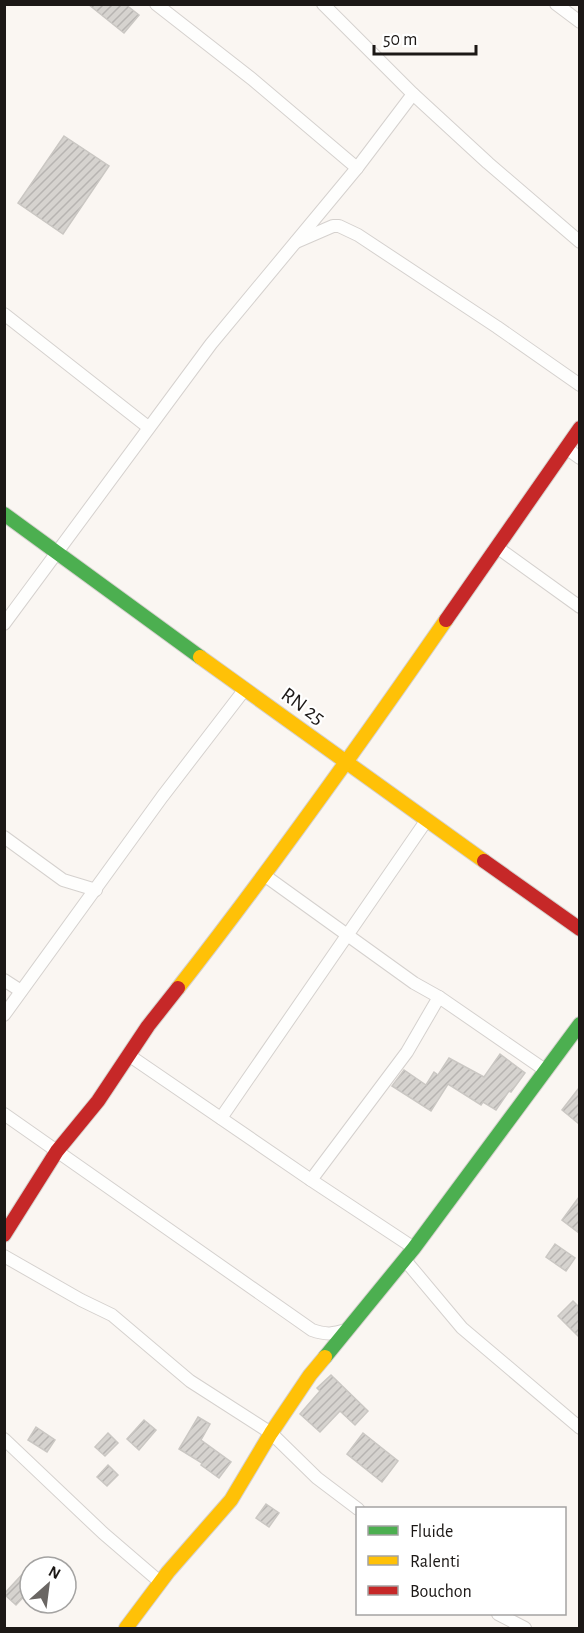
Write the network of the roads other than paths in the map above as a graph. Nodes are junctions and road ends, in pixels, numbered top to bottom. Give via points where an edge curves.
1 (156, 4) edge
2 (323, 4) edge
3 (555, 4) edge
4 (579, 22) edge
5 (413, 93) junction
6 (357, 168) junction
7 (579, 242) edge
8 (293, 244) junction
9 (4, 314) edge
10 (579, 385) edge
11 (148, 428) junction
12 (579, 428) edge
13 (566, 448) junction
14 (579, 458) edge
15 (4, 513) edge
16 (498, 548) junction
17 (58, 553) junction
18 (579, 606) edge
19 (4, 624) edge
20 (244, 689) junction
21 (346, 764) junction
22 (426, 820) junction
23 (4, 837) edge
24 (264, 875) junction
25 (96, 890) junction
26 (579, 929) edge
27 (347, 935) junction
28 (4, 980) edge
29 (21, 991) junction
30 (440, 997) junction
31 (4, 1015) edge
32 (579, 1024) edge
33 (129, 1056) junction
34 (545, 1070) junction
35 (4, 1114) edge
36 (221, 1119) junction
37 (57, 1151) junction
38 (310, 1180) junction
39 (4, 1235) edge
40 (414, 1248) junction
41 (4, 1256) edge
42 (405, 1260) junction
43 (346, 1330) junction
44 (579, 1428) edge
45 (271, 1433) junction
46 (4, 1439) edge
47 (356, 1508) edge
48 (160, 1582) junction
49 (500, 1615) edge
50 (126, 1629) edge
51 (525, 1629) edge

1 - 6 street
2 - 5 street
3 - 4 street
5 - 6 street
5 - 7 street
6 - 8 street
8 - 10 street via 333,226 358,235
8 - 11 street
9 - 11 street
11 - 17 street
12 - 13 street
13 - 14 street
13 - 16 street
15 - 17 street, RN 25 / RN 25
16 - 18 street
16 - 21 street
17 - 19 street
17 - 20 street, RN 25 / RN 25
20 - 21 street, RN 25 / RN 25
20 - 25 street
21 - 22 street, RN 25 / RN 25
21 - 24 street
22 - 26 street, RN 25 / RN 25
22 - 27 street
23 - 25 street via 63,880
24 - 27 street
24 - 33 street
25 - 29 street
27 - 30 street
27 - 36 street
28 - 29 street
29 - 31 street
30 - 34 street
30 - 38 street via 407,1052
32 - 34 street
33 - 36 street
33 - 37 street
34 - 40 street
35 - 37 street
36 - 38 street
37 - 39 street
37 - 43 street via 312,1330 324,1334
38 - 40 street
40 - 42 street
41 - 45 street via 112,1315 190,1381
42 - 43 street
42 - 44 street via 462,1328
43 - 45 street
45 - 47 street via 317,1478
45 - 48 street via 231,1500
46 - 48 street
48 - 50 street
49 - 51 street

